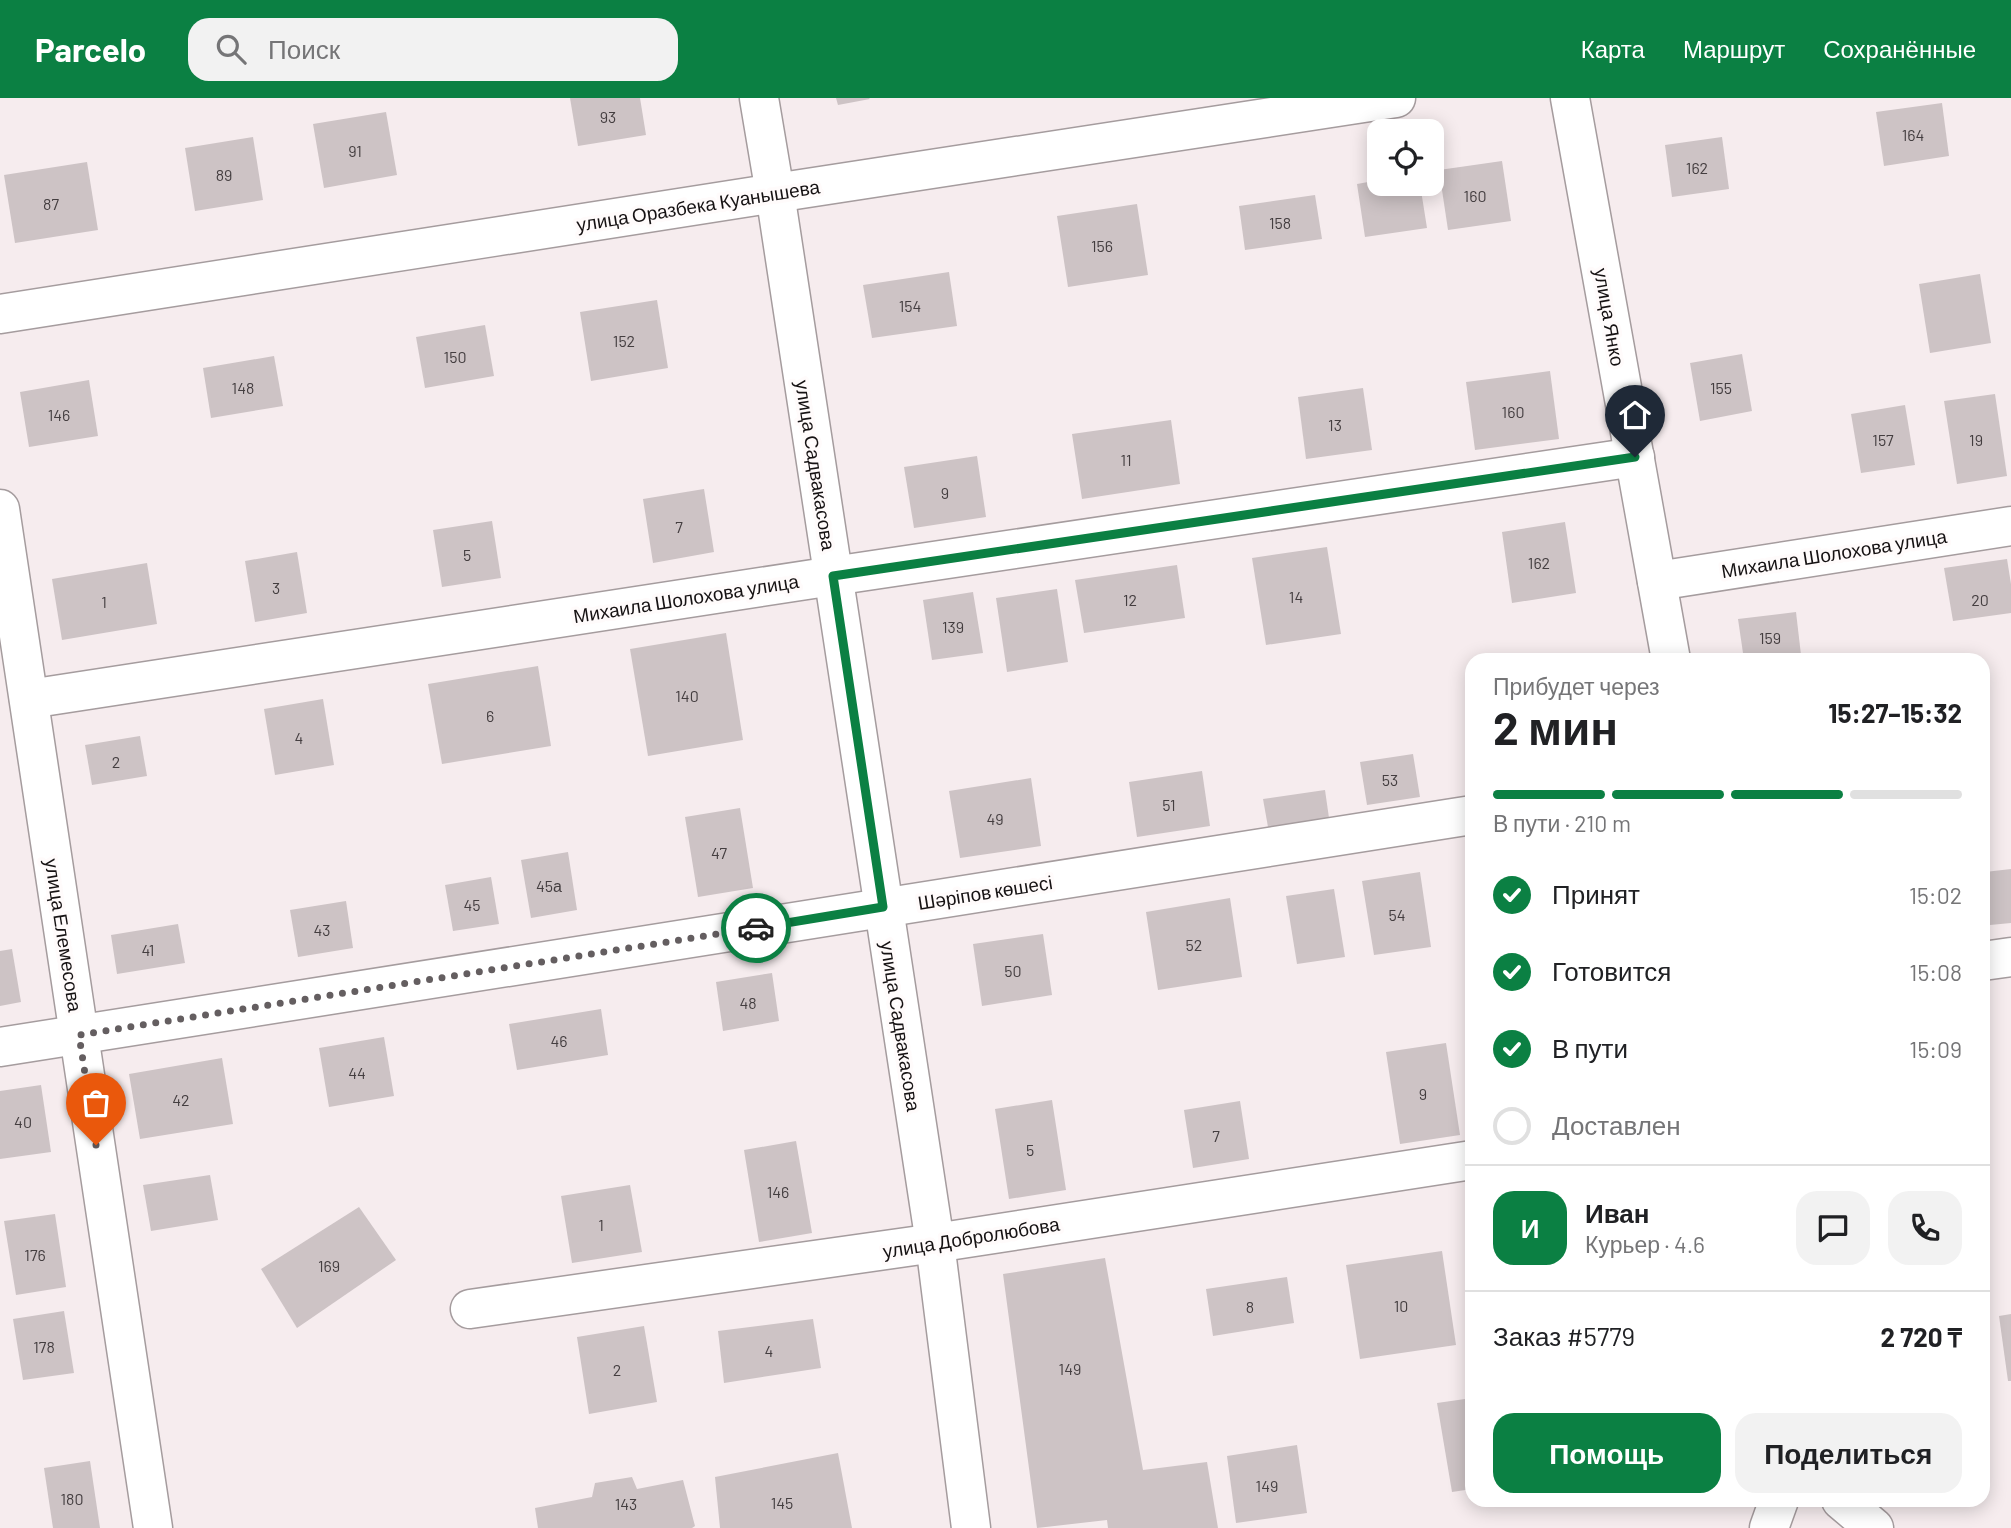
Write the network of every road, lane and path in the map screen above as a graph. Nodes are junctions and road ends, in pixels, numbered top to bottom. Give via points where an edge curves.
1 (759, 98) edge
2 (1396, 98) edge
3 (1570, 98) edge
4 (775, 193) junction
5 (0, 314) edge
6 (1635, 457) junction
7 (0, 509) edge
8 (2011, 526) edge
9 (833, 576) junction
10 (1657, 580) junction
11 (1670, 653) edge
12 (29, 699) junction
13 (1465, 817) edge
14 (883, 907) junction
15 (2011, 957) edge
16 (1990, 960) edge
17 (79, 1035) junction
18 (0, 1047) edge
19 (1465, 1161) edge
20 (935, 1243) junction
21 (470, 1309) dead end
22 (1776, 1507) edge
23 (1849, 1507) edge
24 (153, 1528) edge
25 (971, 1528) edge
26 (1769, 1528) edge
27 (1874, 1528) edge

1 - 4 street, улица Садвакасова
2 - 4 street, улица Оразбека Куанышева
3 - 6 street, улица Янко
4 - 5 street, улица Оразбека Куанышева
4 - 9 street, улица Садвакасова
6 - 9 street, Михаила Шолохова улица
6 - 10 street, улица Янко
7 - 12 street, улица Елемесова
8 - 10 street, Михаила Шолохова улица
9 - 12 street, Михаила Шолохова улица
9 - 14 street, улица Садвакасова
10 - 11 street, улица Янко
12 - 17 street, улица Елемесова
13 - 14 street, Шәріпов көшесі
14 - 17 street, Шәріпов көшесі
14 - 20 street, улица Садвакасова
15 - 16 street
17 - 18 street, Шәріпов көшесі
17 - 24 street, улица Елемесова
19 - 20 street, улица Добролюбова
20 - 21 street, улица Добролюбова
20 - 25 street, улица Садвакасова
22 - 26 street
23 - 27 street

